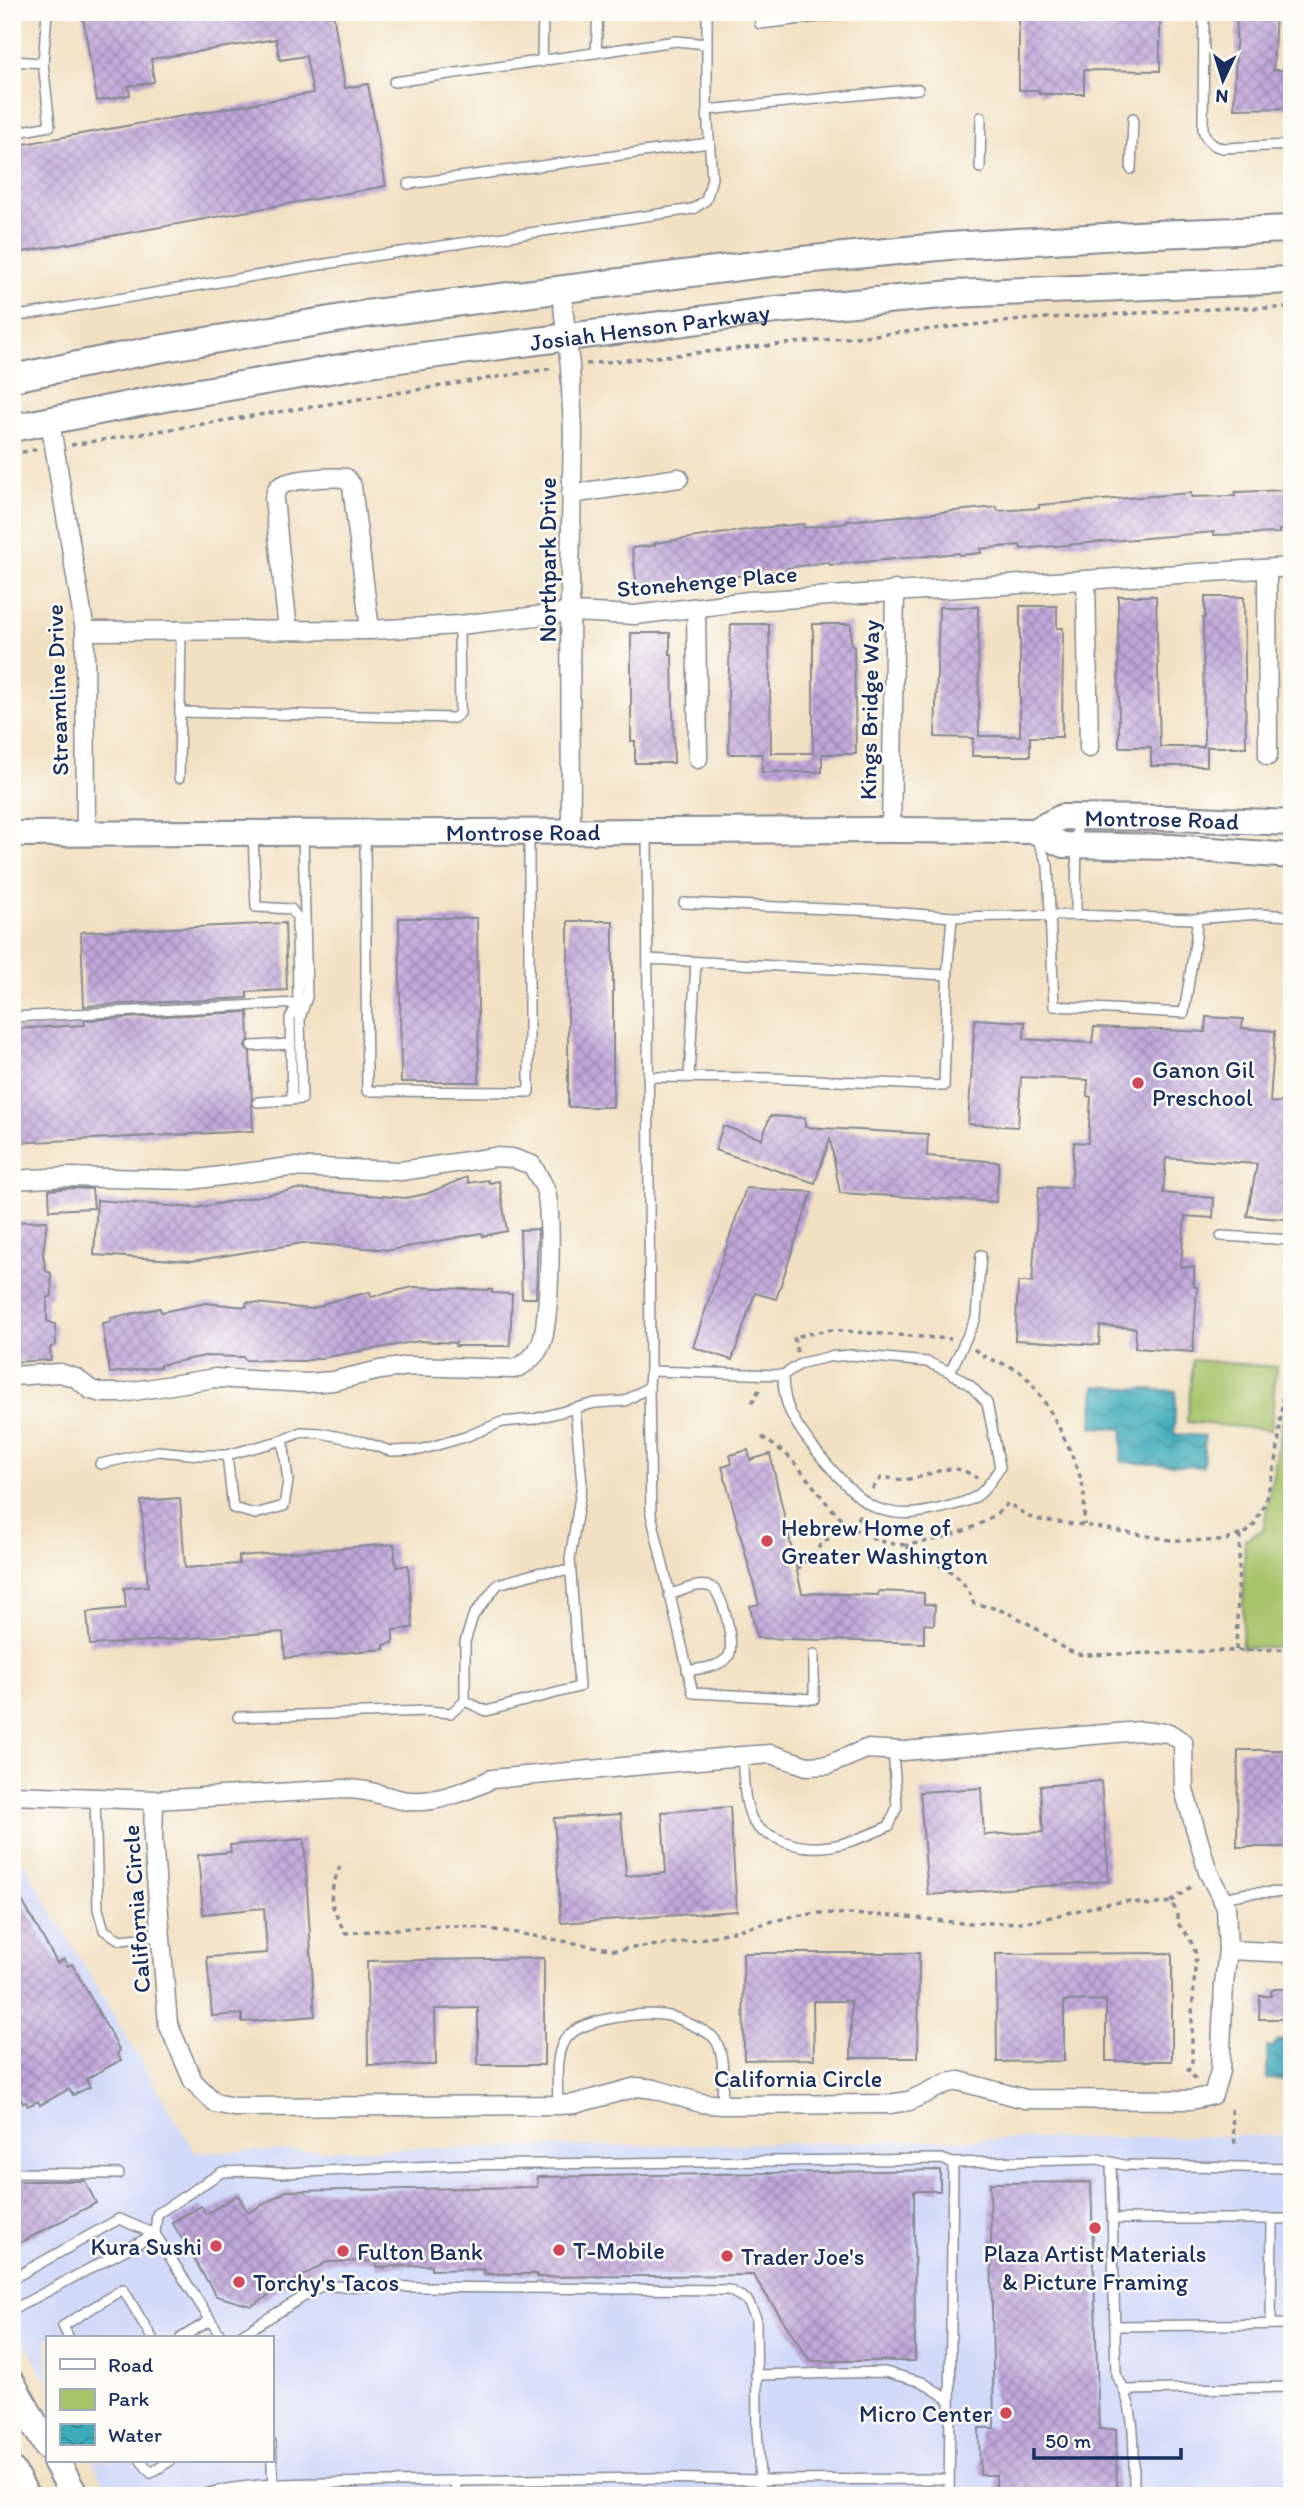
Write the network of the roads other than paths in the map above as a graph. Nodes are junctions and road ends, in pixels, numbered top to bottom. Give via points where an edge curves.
1 (47, 12) edge
2 (543, 12) edge
3 (598, 12) edge
4 (707, 12) edge
5 (760, 12) edge
6 (860, 12) edge
7 (1204, 12) edge
8 (707, 44) junction
9 (596, 53) junction
10 (12, 61) edge
11 (43, 62) junction
12 (542, 62) junction
13 (394, 82) dead end
14 (918, 89) dead end
15 (707, 110) junction
16 (981, 117) dead end
17 (1133, 118) dead end
18 (12, 133) edge
19 (709, 143) junction
20 (1292, 145) edge
21 (980, 168) dead end
22 (1131, 169) dead end
23 (408, 184) dead end
24 (1292, 229) edge
25 (1292, 280) edge
26 (561, 289) junction
27 (12, 317) edge
28 (567, 336) junction
29 (12, 377) edge
30 (50, 421) junction
31 (12, 428) edge
32 (679, 478) dead end
33 (572, 494) junction
34 (1292, 567) edge
35 (1268, 569) junction
36 (1086, 580) junction
37 (895, 590) junction
38 (696, 608) junction
39 (571, 612) junction
40 (459, 625) junction
41 (288, 630) junction
42 (370, 630) junction
43 (85, 631) junction
44 (181, 631) junction
45 (180, 712) junction
46 (1089, 748) dead end
47 (1268, 756) dead end
48 (698, 759) dead end
49 (178, 778) dead end
50 (1077, 817) junction
51 (1292, 823) edge
52 (891, 830) junction
53 (528, 831) junction
54 (571, 831) junction
55 (647, 831) junction
56 (1034, 831) junction
57 (365, 832) junction
58 (253, 833) junction
59 (303, 833) junction
60 (12, 834) edge
61 (86, 834) junction
62 (1077, 845) junction
63 (1292, 856) edge
64 (684, 903) dead end
65 (1050, 915) junction
66 (1076, 915) junction
67 (1292, 916) edge
68 (952, 918) junction
69 (1197, 919) junction
70 (648, 959) junction
71 (695, 962) junction
72 (947, 975) junction
73 (298, 1003) junction
74 (12, 1017) edge
75 (291, 1044) junction
76 (252, 1046) dead end
77 (689, 1076) junction
78 (648, 1077) junction
79 (292, 1100) junction
80 (258, 1102) dead end
81 (12, 1180) edge
82 (1221, 1236) dead end
83 (1292, 1240) edge
84 (981, 1255) dead end
85 (650, 1371) junction
86 (950, 1372) junction
87 (783, 1375) junction
88 (12, 1376) edge
89 (649, 1387) junction
90 (575, 1408) junction
91 (283, 1440) junction
92 (227, 1455) junction
93 (100, 1464) dead end
94 (570, 1571) junction
95 (668, 1595) junction
96 (814, 1654) dead end
97 (687, 1671) junction
98 (465, 1701) junction
99 (238, 1717) dead end
100 (892, 1750) junction
101 (742, 1756) junction
102 (12, 1795) edge
103 (95, 1797) junction
104 (154, 1800) junction
105 (1292, 1892) edge
106 (1222, 1898) junction
107 (161, 1936) junction
108 (1228, 1950) junction
109 (1292, 1953) edge
110 (558, 2105) junction
111 (722, 2105) junction
112 (1111, 2162) junction
113 (953, 2163) junction
114 (1292, 2168) edge
115 (12, 2173) edge
116 (119, 2174) dead end
117 (1113, 2219) junction
118 (1272, 2219) junction
119 (1292, 2219) edge
120 (155, 2234) junction
121 (12, 2279) edge
122 (12, 2310) edge
123 (209, 2321) junction
124 (1271, 2324) junction
125 (1292, 2324) edge
126 (1115, 2326) junction
127 (68, 2336) edge
128 (151, 2336) edge
129 (184, 2336) edge
130 (220, 2336) edge
131 (239, 2336) edge
132 (756, 2375) junction
133 (12, 2384) edge
134 (1292, 2387) edge
135 (1126, 2390) junction
136 (950, 2400) junction
137 (46, 2444) edge
138 (57, 2462) edge
139 (142, 2462) edge
140 (168, 2462) edge
141 (272, 2462) edge
142 (12, 2471) edge
143 (950, 2479) junction
144 (760, 2480) junction
145 (456, 2482) junction
146 (273, 2485) junction
147 (26, 2496) edge
148 (75, 2496) edge
149 (199, 2496) edge
150 (455, 2496) edge
151 (761, 2496) edge
152 (949, 2496) edge
153 (1134, 2496) edge

1 - 11 lane
2 - 12 lane
3 - 9 lane
4 - 8 lane
5 - 6 lane via 760,24
7 - 20 lane via 1203,130 1207,140 1223,148
8 - 9 lane via 676,41
8 - 15 lane
9 - 12 lane
10 - 11 lane
11 - 18 lane via 50,126
12 - 13 lane
14 - 15 lane
15 - 19 lane
16 - 21 lane
17 - 22 lane
19 - 23 lane
19 - 27 lane via 712,178 706,200 693,209 373,256
24 - 26 main road, Josiah Henson Parkway via 949,246
25 - 28 main road, Josiah Henson Parkway via 953,294
26 - 28 street, Northpark Drive
26 - 29 main road, Josiah Henson Parkway via 366,314
28 - 30 main road, Josiah Henson Parkway via 376,362
28 - 33 street, Northpark Drive
30 - 31 main road, Josiah Henson Parkway
30 - 43 street, Streamline Drive
32 - 33 street
33 - 39 street, Northpark Drive
34 - 35 street, Stonehenge Place
35 - 36 street, Stonehenge Place
35 - 47 street
36 - 37 street, Stonehenge Place
36 - 46 street
37 - 38 street, Stonehenge Place
37 - 52 street, Kings Bridge Way
38 - 39 street, Stonehenge Place via 635,615
38 - 48 street
39 - 40 street, Stonehenge Place
39 - 54 street, Northpark Drive
40 - 42 street, Stonehenge Place
40 - 45 lane via 460,713 454,718
41 - 42 street, Stonehenge Place
41 - 42 street via 274,499 284,484 328,476 346,478 352,486
41 - 44 street, Stonehenge Place
43 - 44 street, Stonehenge Place
43 - 61 street, Streamline Drive
44 - 45 lane
45 - 49 lane
50 - 51 street, Montrose Road
50 - 56 street, Montrose Road via 1062,817
50 - 62 lane
52 - 55 street, Montrose Road
52 - 56 street, Montrose Road
53 - 54 street, Montrose Road
53 - 57 street, Montrose Road
53 - 57 lane via 529,1092 367,1091
54 - 55 street, Montrose Road
55 - 70 lane
56 - 62 street, Montrose Road via 1063,845
56 - 65 lane via 1048,865
57 - 59 street, Montrose Road
58 - 59 street, Montrose Road
58 - 61 street, Montrose Road
58 - 73 lane via 256,907 291,909 297,917
59 - 79 lane via 307,997 300,1018 302,1099
60 - 61 street, Montrose Road
62 - 63 street, Montrose Road
62 - 66 lane
64 - 68 lane
65 - 66 lane
65 - 68 lane
65 - 69 lane via 1054,1006 1184,1013
66 - 69 lane
67 - 69 lane
68 - 72 lane
70 - 71 lane
70 - 78 lane
71 - 72 lane
71 - 77 lane
72 - 77 lane via 944,1086
73 - 74 lane
73 - 75 lane via 290,1018
75 - 76 lane
75 - 79 lane
77 - 78 lane
78 - 85 lane
79 - 80 lane
81 - 88 street via 191,1181 290,1167 401,1171 512,1158 532,1166 546,1191 549,1269 542,1342 525,1364 514,1368 409,1366 307,1383 215,1378 122,1393 91,1390 60,1373
82 - 83 lane
84 - 86 lane via 976,1318
85 - 87 lane
85 - 89 lane
86 - 87 lane via 926,1362 851,1354 802,1363
86 - 87 lane via 986,1403 1000,1467 972,1501 902,1514 873,1506 840,1479 794,1420 784,1394
89 - 90 lane via 625,1401
89 - 95 lane via 650,1514
90 - 91 lane via 502,1422 420,1450 390,1451 321,1433 301,1432
90 - 94 lane via 582,1484
91 - 92 lane
91 - 92 lane via 288,1481 284,1506 255,1514 233,1508
92 - 93 lane via 158,1451
94 - 98 lane via 541,1572 498,1584 489,1595 473,1616 465,1642
94 - 98 lane via 579,1687 486,1711
95 - 97 lane
95 - 97 lane via 699,1585 713,1588 723,1607 732,1644 729,1655 718,1665
96 - 97 lane via 814,1699 693,1693
98 - 99 lane via 451,1713
100 - 101 street, California Circle via 866,1749 818,1766 771,1754
100 - 101 lane via 897,1807 889,1826 862,1839 818,1848 782,1842 760,1830 748,1809
100 - 106 street, California Circle via 1140,1731 1168,1733 1184,1742 1184,1790 1208,1872
101 - 104 street, California Circle via 492,1779 428,1800 344,1789
102 - 103 street
103 - 104 street
103 - 107 lane via 98,1909 104,1930 120,1941
104 - 107 street, California Circle
105 - 106 lane
106 - 108 street, California Circle
107 - 110 street, California Circle via 168,2024 193,2081 215,2103 234,2107
108 - 109 street
108 - 111 street, California Circle via 1220,2071 1213,2095 1191,2100 1025,2099 959,2081 889,2104
110 - 111 street, California Circle via 637,2087
110 - 111 lane via 564,2040 578,2028 632,2014 670,2016 713,2036 721,2054
112 - 113 lane
112 - 114 lane
112 - 117 lane
113 - 120 lane via 457,2165 222,2172 157,2214
113 - 136 lane
115 - 116 lane
117 - 118 lane
117 - 126 lane
118 - 119 lane
118 - 124 lane
120 - 121 lane via 119,2220
120 - 122 lane
120 - 123 lane
123 - 129 lane
123 - 130 lane
124 - 125 lane
124 - 126 lane
126 - 135 lane via 1116,2375
127 - 128 lane via 63,2326 122,2289
131 - 132 lane via 321,2286 729,2290 747,2300 756,2318
132 - 136 lane via 885,2372 922,2382
132 - 144 lane
133 - 137 main road
134 - 135 lane
135 - 153 lane via 1132,2412
136 - 143 lane
138 - 148 main road
139 - 140 lane via 151,2473
141 - 146 lane
142 - 147 main road
143 - 144 lane
143 - 152 lane
144 - 145 lane
144 - 151 lane
145 - 146 lane
145 - 150 lane
146 - 149 lane

